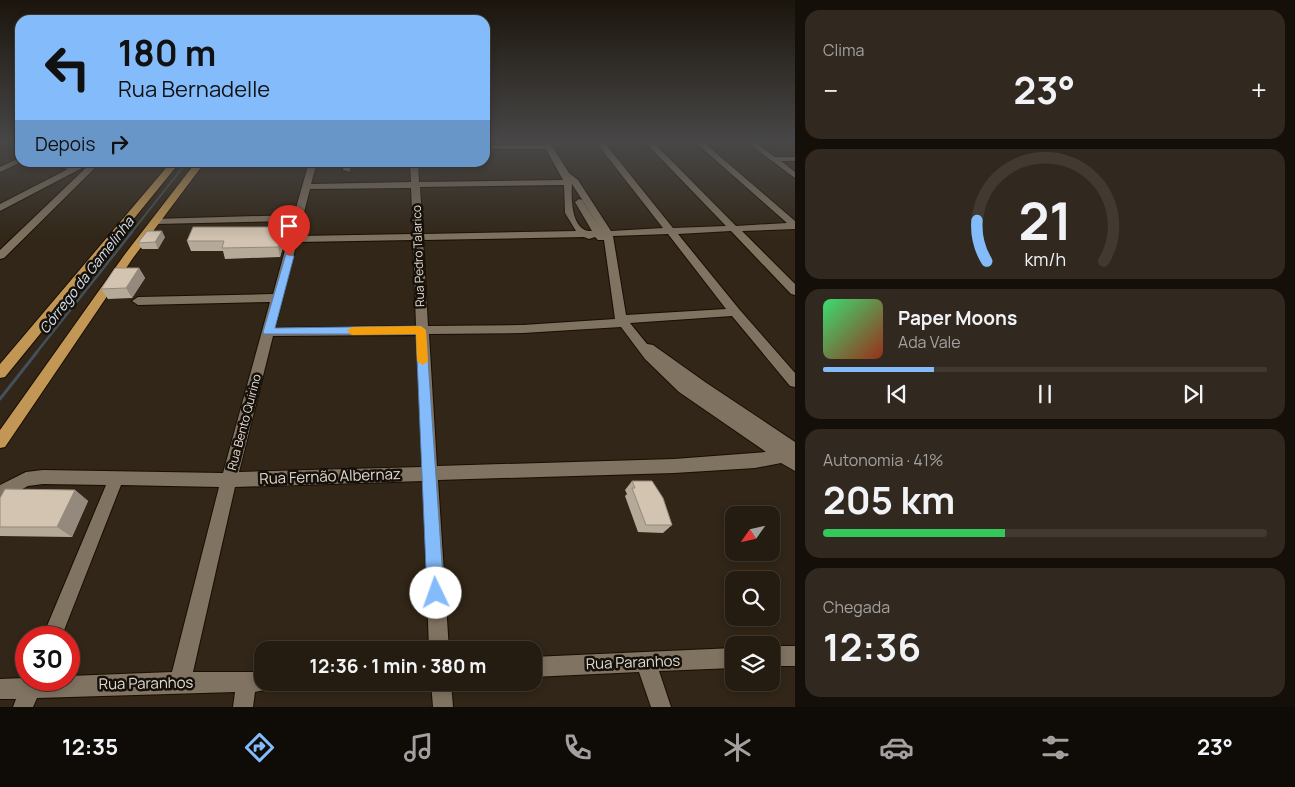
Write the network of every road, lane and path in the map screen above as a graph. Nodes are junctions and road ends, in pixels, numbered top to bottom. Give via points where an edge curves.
1 (65, 174) edge
2 (86, 174) edge
3 (166, 174) edge
4 (192, 174) edge
5 (310, 174) edge
6 (415, 174) edge
7 (564, 174) edge
8 (625, 174) edge
9 (681, 174) edge
10 (736, 174) edge
11 (567, 179) junction
12 (415, 185) junction
13 (306, 187) junction
14 (0, 208) edge
15 (299, 218) junction
16 (156, 221) junction
17 (795, 226) edge
18 (734, 228) junction
19 (670, 230) junction
20 (584, 234) junction
21 (605, 237) junction
22 (417, 238) junction
23 (294, 239) junction
24 (0, 256) edge
25 (795, 292) edge
26 (277, 298) junction
27 (138, 301) dead end
28 (735, 312) junction
29 (623, 321) junction
30 (421, 330) junction
31 (268, 332) junction
32 (640, 342) junction
33 (0, 373) edge
34 (795, 382) edge
35 (753, 436) junction
36 (0, 442) edge
37 (792, 456) edge
38 (755, 461) junction
39 (430, 473) junction
40 (116, 479) junction
41 (229, 480) junction
42 (0, 493) edge
43 (56, 626) edge
44 (439, 641) edge
45 (780, 656) edge
46 (795, 656) edge
47 (725, 658) edge
48 (646, 661) junction
49 (542, 666) edge
50 (180, 682) junction
51 (254, 682) edge
52 (80, 683) edge
53 (15, 686) edge
54 (0, 689) edge
55 (30, 691) edge
56 (442, 691) edge
57 (23, 707) edge
58 (242, 707) edge
59 (443, 707) edge
60 (661, 707) edge

1 - 14 street
2 - 24 street
3 - 33 main road
4 - 16 main road
5 - 13 street, Rua Bento Quirino
6 - 12 street, Rua Pedro Talarico
7 - 11 street
8 - 19 street
9 - 18 street
10 - 17 street
11 - 12 street
11 - 20 street via 568,212
11 - 21 street
12 - 13 street
12 - 22 street, Rua Pedro Talarico
13 - 15 street, Rua Bento Quirino
15 - 16 street
15 - 23 street, Rua Bento Quirino
16 - 36 main road
17 - 18 street
18 - 19 street
18 - 25 street
19 - 21 street
19 - 28 street
20 - 21 street
20 - 21 street
20 - 22 street
21 - 29 street
22 - 23 street
22 - 30 street, Rua Pedro Talarico
23 - 26 street, Rua Bento Quirino
26 - 27 street
26 - 31 street, Rua Bento Quirino
28 - 29 street
28 - 34 street
29 - 30 street
29 - 32 street
30 - 31 street
30 - 39 street, Rua Pedro Talarico
31 - 41 street, Rua Bento Quirino
32 - 35 street via 649,356 684,388
32 - 37 street
35 - 37 street
35 - 38 street via 758,450
37 - 38 street, Rua Fernão Albernaz
38 - 39 street, Rua Fernão Albernaz
39 - 41 street, Rua Fernão Albernaz
39 - 44 street, Rua Pedro Talarico
40 - 41 street, Rua Fernão Albernaz
40 - 42 street, Rua Fernão Albernaz via 37,478 14,484
40 - 43 street
41 - 50 street, Rua Bento Quirino
45 - 46 street
47 - 48 street, Rua Paranhos
48 - 49 street, Rua Paranhos
48 - 60 street
50 - 51 street, Rua Paranhos
50 - 52 street, Rua Paranhos
51 - 58 street
53 - 54 street, Rua Paranhos
55 - 57 street
56 - 59 street

